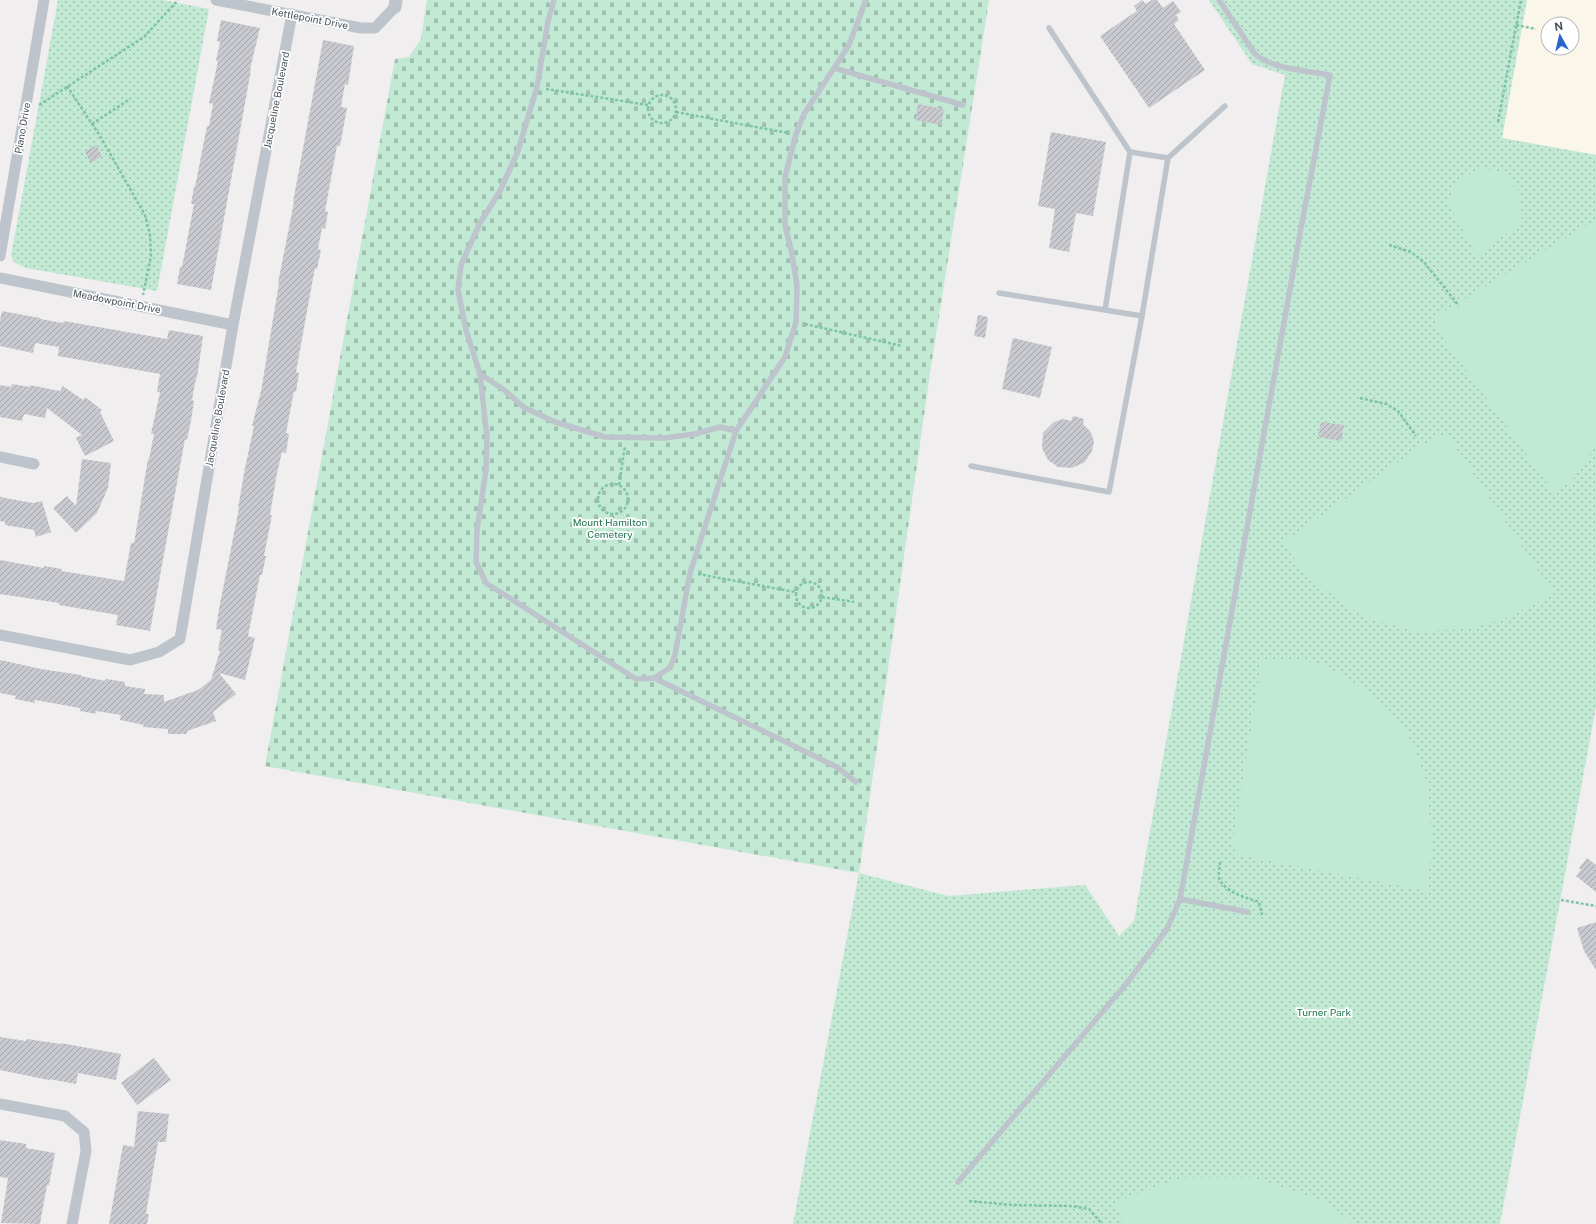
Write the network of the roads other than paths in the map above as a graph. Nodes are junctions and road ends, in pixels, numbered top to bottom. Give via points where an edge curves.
1 (44, 0) edge
2 (216, 0) edge
3 (554, 0) edge
4 (866, 0) edge
5 (1219, 0) edge
6 (396, 3) edge
7 (292, 14) junction
8 (1049, 28) dead end
9 (834, 68) junction
10 (963, 105) dead end
11 (1225, 106) dead end
12 (1130, 152) junction
13 (1168, 158) junction
14 (0, 256) edge
15 (0, 278) edge
16 (999, 293) dead end
17 (1105, 310) junction
18 (1142, 316) junction
19 (233, 325) junction
20 (480, 374) junction
21 (736, 431) junction
22 (0, 457) edge
23 (34, 464) dead end
24 (971, 466) dead end
25 (0, 635) edge
26 (654, 678) junction
27 (856, 782) dead end
28 (1180, 899) junction
29 (1248, 912) dead end
30 (0, 1104) edge
31 (958, 1182) dead end
32 (72, 1224) edge

1 - 14 street, Piano Drive
2 - 7 street, Kettlepoint Drive
3 - 20 lane via 537,87 518,151 500,191 480,223 462,265 458,290 466,330
4 - 9 lane via 849,45
5 - 28 lane via 1261,59 1330,76
6 - 7 street, Kettlepoint Drive via 375,28 361,28
7 - 19 street, Jacqueline Boulevard
8 - 12 lane
9 - 10 lane
9 - 21 lane via 804,114 785,177 785,225 796,286 796,322 785,357
11 - 13 lane
12 - 13 lane
12 - 17 lane
13 - 18 lane
15 - 19 street, Meadowpoint Drive
16 - 17 lane
17 - 18 lane
18 - 24 lane via 1109,492
19 - 25 street, Jacqueline Boulevard via 180,639 159,652 130,660
20 - 21 lane via 525,408 555,422 605,437 664,438 695,434 720,427
20 - 26 lane via 487,436 476,562 486,583 636,679
21 - 26 lane via 690,573 675,655 670,668
22 - 23 street
26 - 27 lane via 838,767
28 - 29 lane
28 - 31 lane via 1167,929 1127,983
30 - 32 street via 65,1116 84,1132 86,1151

